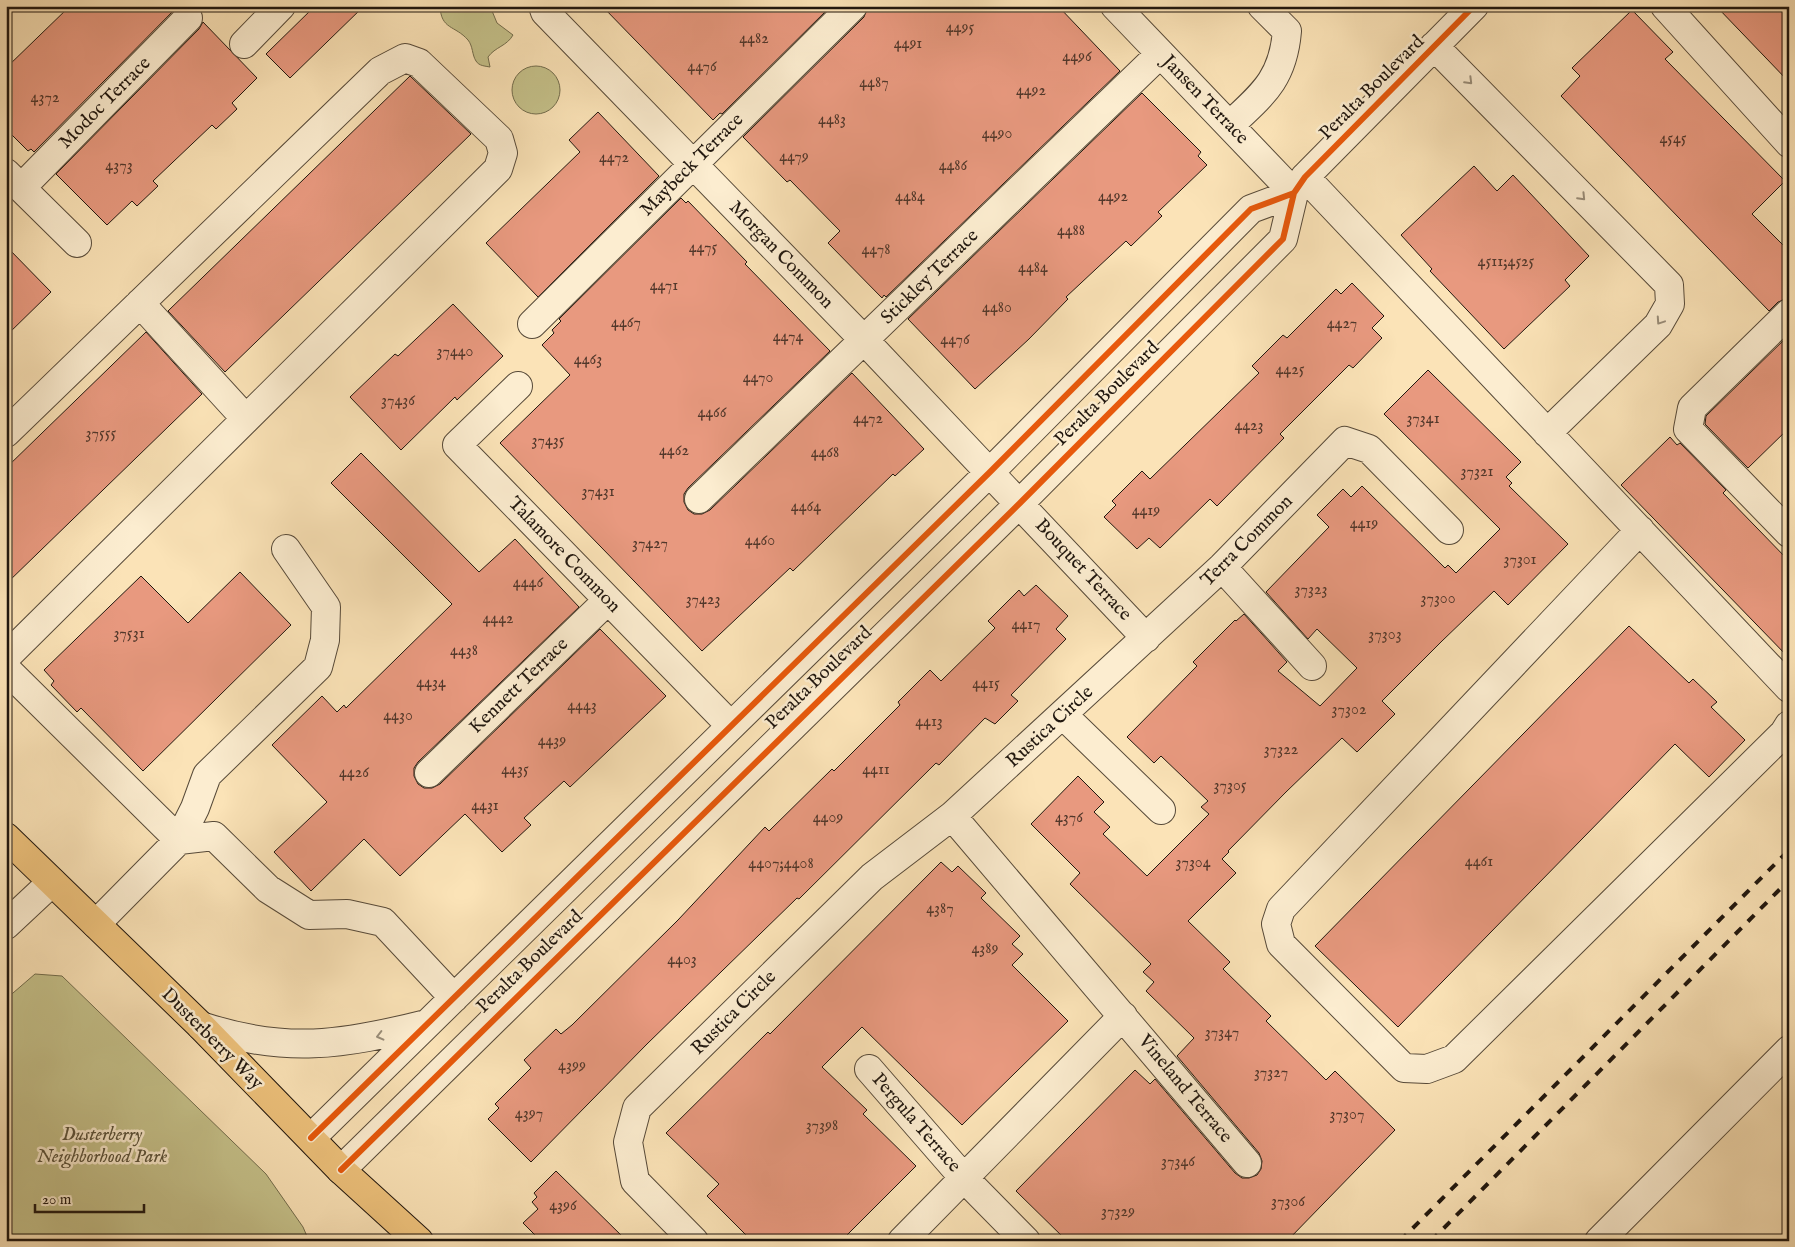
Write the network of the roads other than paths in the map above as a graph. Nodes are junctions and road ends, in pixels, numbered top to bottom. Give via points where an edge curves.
1 (281, 6) edge
2 (543, 6) edge
3 (853, 6) edge
4 (1114, 6) edge
5 (1262, 6) edge
6 (1474, 6) edge
7 (1665, 6) edge
8 (188, 18) dead end
9 (244, 44) dead end
10 (1434, 46) junction
11 (1160, 54) junction
12 (1230, 125) junction
13 (1789, 143) edge
14 (692, 164) junction
15 (14, 180) edge
16 (1300, 185) junction
17 (77, 243) dead end
18 (140, 303) junction
19 (1789, 313) edge
20 (532, 324) dead end
21 (865, 341) junction
22 (518, 386) dead end
23 (246, 419) junction
24 (6, 433) edge
25 (1547, 433) junction
26 (990, 472) junction
27 (699, 499) dead end
28 (1020, 503) junction
29 (1449, 530) dead end
30 (1640, 530) junction
31 (1789, 533) edge
32 (286, 550) dead end
33 (1222, 567) junction
34 (608, 600) junction
35 (1146, 638) junction
36 (6, 657) edge
37 (1312, 666) dead end
38 (6, 669) edge
39 (1789, 688) edge
40 (1063, 715) junction
41 (1789, 725) edge
42 (731, 726) junction
43 (429, 774) dead end
44 (1161, 810) dead end
45 (952, 816) junction
46 (6, 837) edge
47 (179, 840) junction
48 (52, 882) junction
49 (6, 924) edge
50 (96, 924) junction
51 (454, 998) junction
52 (1123, 1016) junction
53 (427, 1024) junction
54 (201, 1026) junction
55 (1789, 1050) edge
56 (869, 1069) dead end
57 (310, 1138) junction
58 (1247, 1163) dead end
59 (341, 1170) junction
60 (963, 1177) junction
61 (413, 1238) edge
62 (694, 1241) edge
63 (902, 1241) edge
64 (1026, 1241) edge
65 (1600, 1241) edge

1 - 9 street
2 - 14 street, Morgan Common via 545,12
3 - 14 street, Maybeck Terrace
4 - 11 street, Jansen Terrace
5 - 12 street via 1287,31 1285,53 1267,90
6 - 10 street, Peralta Boulevard
7 - 13 street
8 - 15 street, Modoc Terrace
10 - 16 street, Peralta Boulevard
10 -> 25 street via 1669,285 1670,304 1658,325
11 - 12 street, Jansen Terrace
11 - 21 street, Stickley Terrace
12 - 16 street, Jansen Terrace
14 - 20 street, Maybeck Terrace
14 - 21 street, Morgan Common
15 - 17 street
16 - 25 street, Jansen Terrace
16 - 26 street, Peralta Boulevard via 1251,209
16 - 28 street, Peralta Boulevard via 1283,239
18 - 23 street
18 - 23 street via 380,71 405,58 419,64 499,139 503,153 498,170
18 - 24 street
19 - 31 street via 1692,408 1688,429
21 - 26 street, Morgan Common
21 - 27 street, Stickley Terrace
22 - 34 street, Talamore Common via 457,445
23 - 36 street
25 - 30 street, Jansen Terrace
26 - 28 street, Morgan Common
26 - 42 street, Peralta Boulevard
28 - 35 street, Bouquet Terrace
28 - 59 street, Peralta Boulevard
29 - 33 street, Terra Common via 1369,449 1344,442
30 - 39 street, Jansen Terrace
30 - 41 street via 1281,909 1276,924 1281,944 1404,1068 1427,1068 1454,1059
32 - 47 street via 326,607 326,640 318,667 207,775
33 - 35 street, Terra Common
33 - 37 street
34 - 42 street, Talamore Common
34 - 43 street, Kennett Terrace
35 - 40 street, Rustica Circle
38 - 47 street
40 - 44 street
40 - 45 street, Rustica Circle
42 - 51 street, Peralta Boulevard
45 - 52 street
45 - 62 street, Rustica Circle via 872,877 637,1108 628,1142 635,1181
46 - 48 main road, Dusterberry Way
47 - 50 street
47 - 51 street via 214,836 268,889 309,915 346,914 383,922
48 - 49 street
48 - 50 main road, Dusterberry Way
50 - 54 main road, Dusterberry Way
51 - 53 street, Peralta Boulevard
52 - 58 street, Vineland Terrace
52 - 60 street
53 -> 54 street via 367,1039 318,1045 255,1041
53 - 57 street, Peralta Boulevard
54 - 57 main road, Dusterberry Way
55 - 65 street
56 - 60 street, Pergula Terrace
57 - 59 main road, Dusterberry Way
59 - 61 main road, Dusterberry Way
60 - 63 street
60 - 64 street, Pergula Terrace

